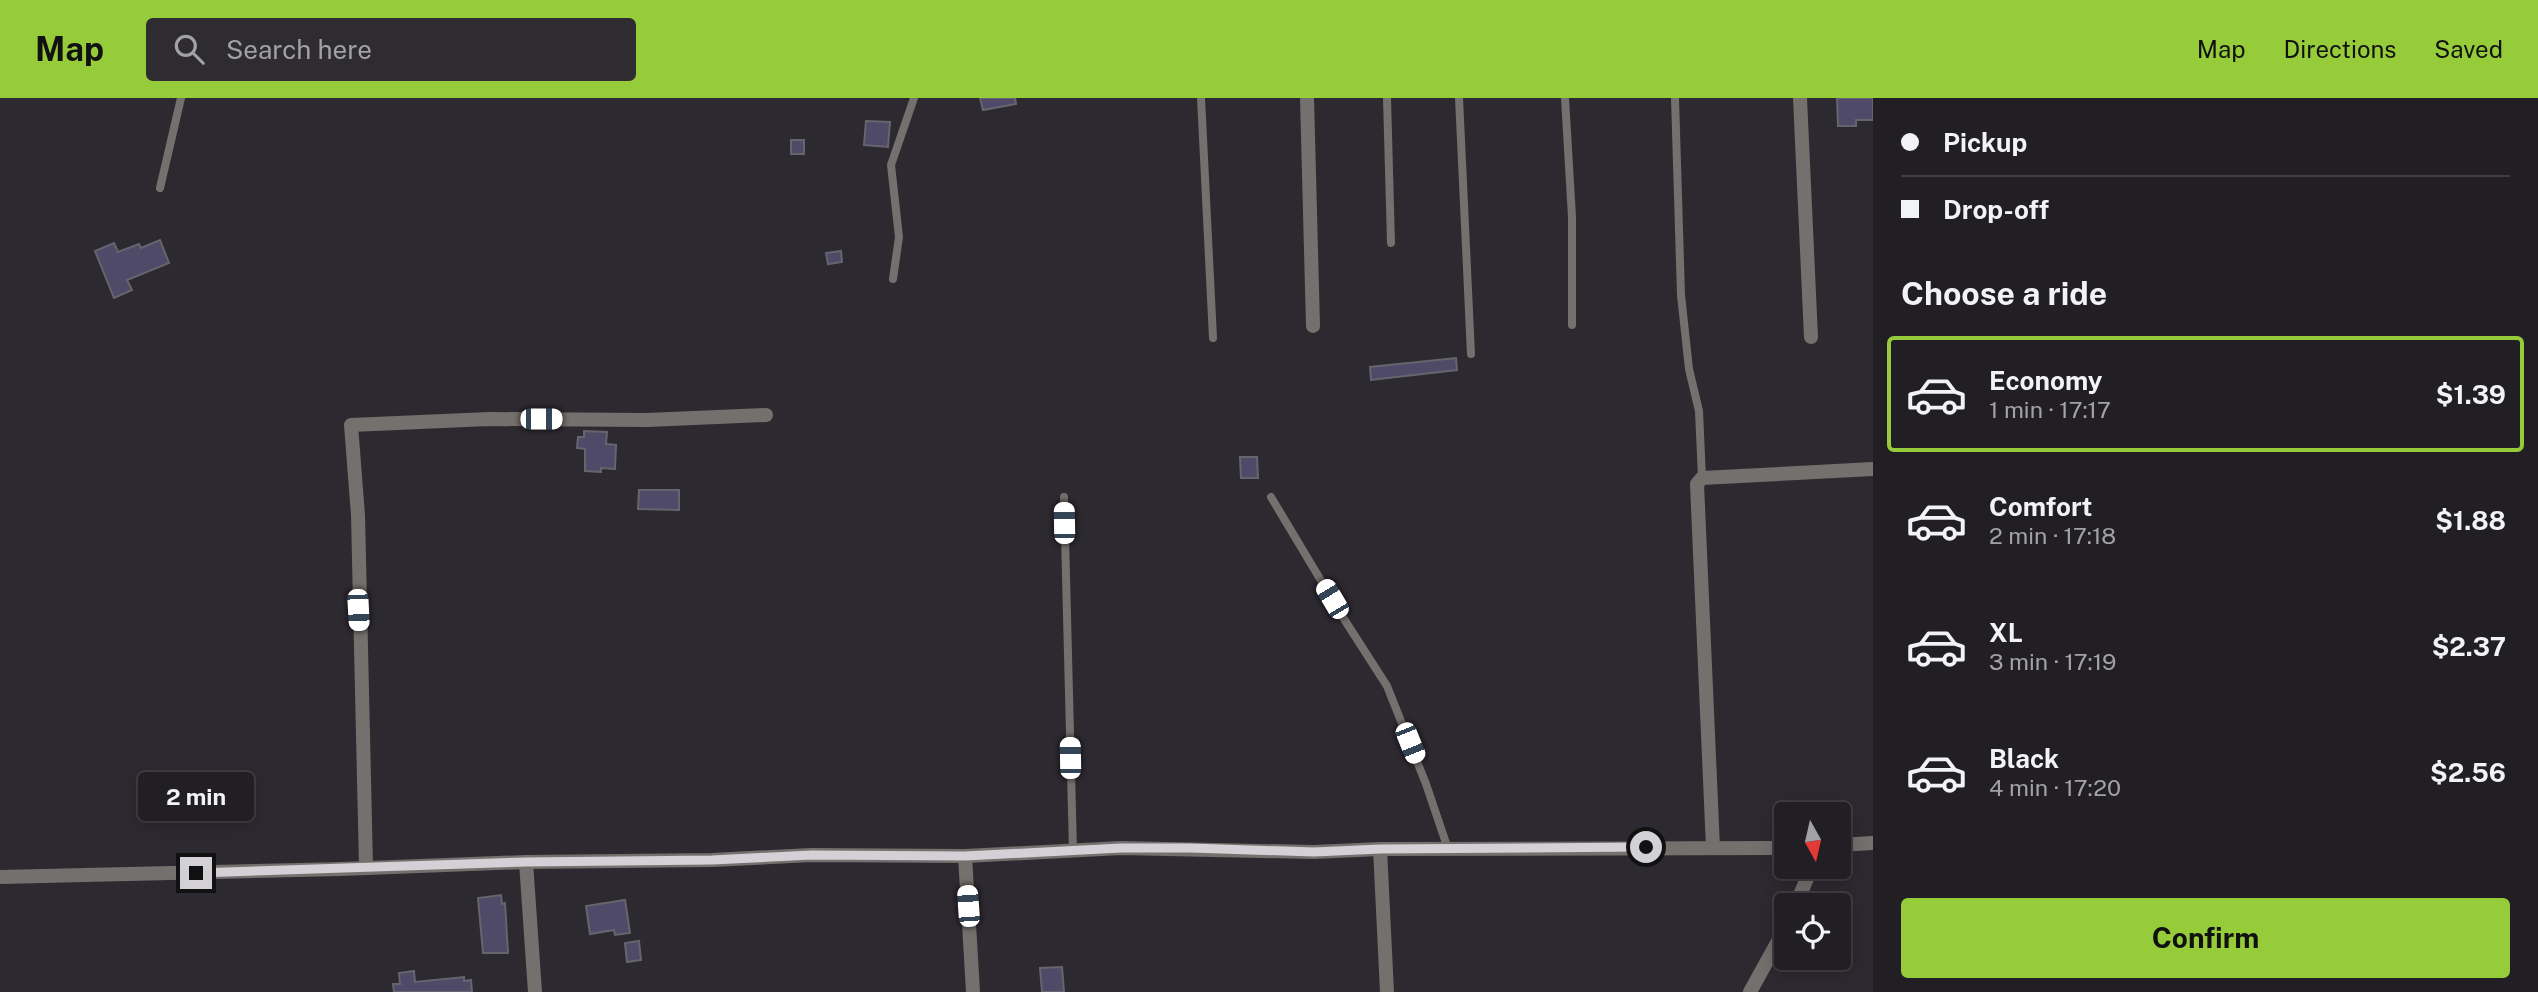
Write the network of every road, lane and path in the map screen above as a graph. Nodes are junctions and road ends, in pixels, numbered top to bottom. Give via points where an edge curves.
1 (181, 98) edge
2 (914, 98) edge
3 (1201, 98) edge
4 (1307, 98) edge
5 (1387, 98) edge
6 (1459, 98) edge
7 (1565, 98) edge
8 (1675, 98) edge
9 (1800, 98) edge
10 (160, 188) dead end
11 (1391, 243) dead end
12 (893, 279) dead end
13 (1572, 325) dead end
14 (1313, 326) dead end
15 (1811, 337) dead end
16 (1213, 338) dead end
17 (1471, 354) dead end
18 (766, 415) dead end
19 (1873, 469) edge
20 (1702, 478) junction
21 (1064, 496) dead end
22 (1271, 497) dead end
23 (1873, 843) edge
24 (1852, 844) edge
25 (1713, 848) junction
26 (1774, 848) edge
27 (1380, 849) junction
28 (1448, 849) junction
29 (1073, 851) junction
30 (965, 856) junction
31 (526, 862) junction
32 (366, 867) junction
33 (0, 877) edge
34 (1774, 949) edge
35 (535, 992) edge
36 (973, 992) edge
37 (1387, 992) edge
38 (1750, 992) edge

1 - 10 lane
2 - 12 lane via 891,165 900,237
3 - 16 lane
4 - 14 street
5 - 11 lane
6 - 17 lane
7 - 13 lane
8 - 20 lane via 1681,295 1699,411
9 - 15 street
18 - 32 street via 351,425 358,515
19 - 20 street
20 - 25 street via 1696,484
21 - 29 lane
22 - 28 lane via 1387,686
23 - 24 street
25 - 26 street
25 - 28 street
27 - 28 street
27 - 29 street
27 - 37 street
29 - 30 street
30 - 31 street
30 - 36 street
31 - 32 street
31 - 35 street
32 - 33 street
34 - 38 street

